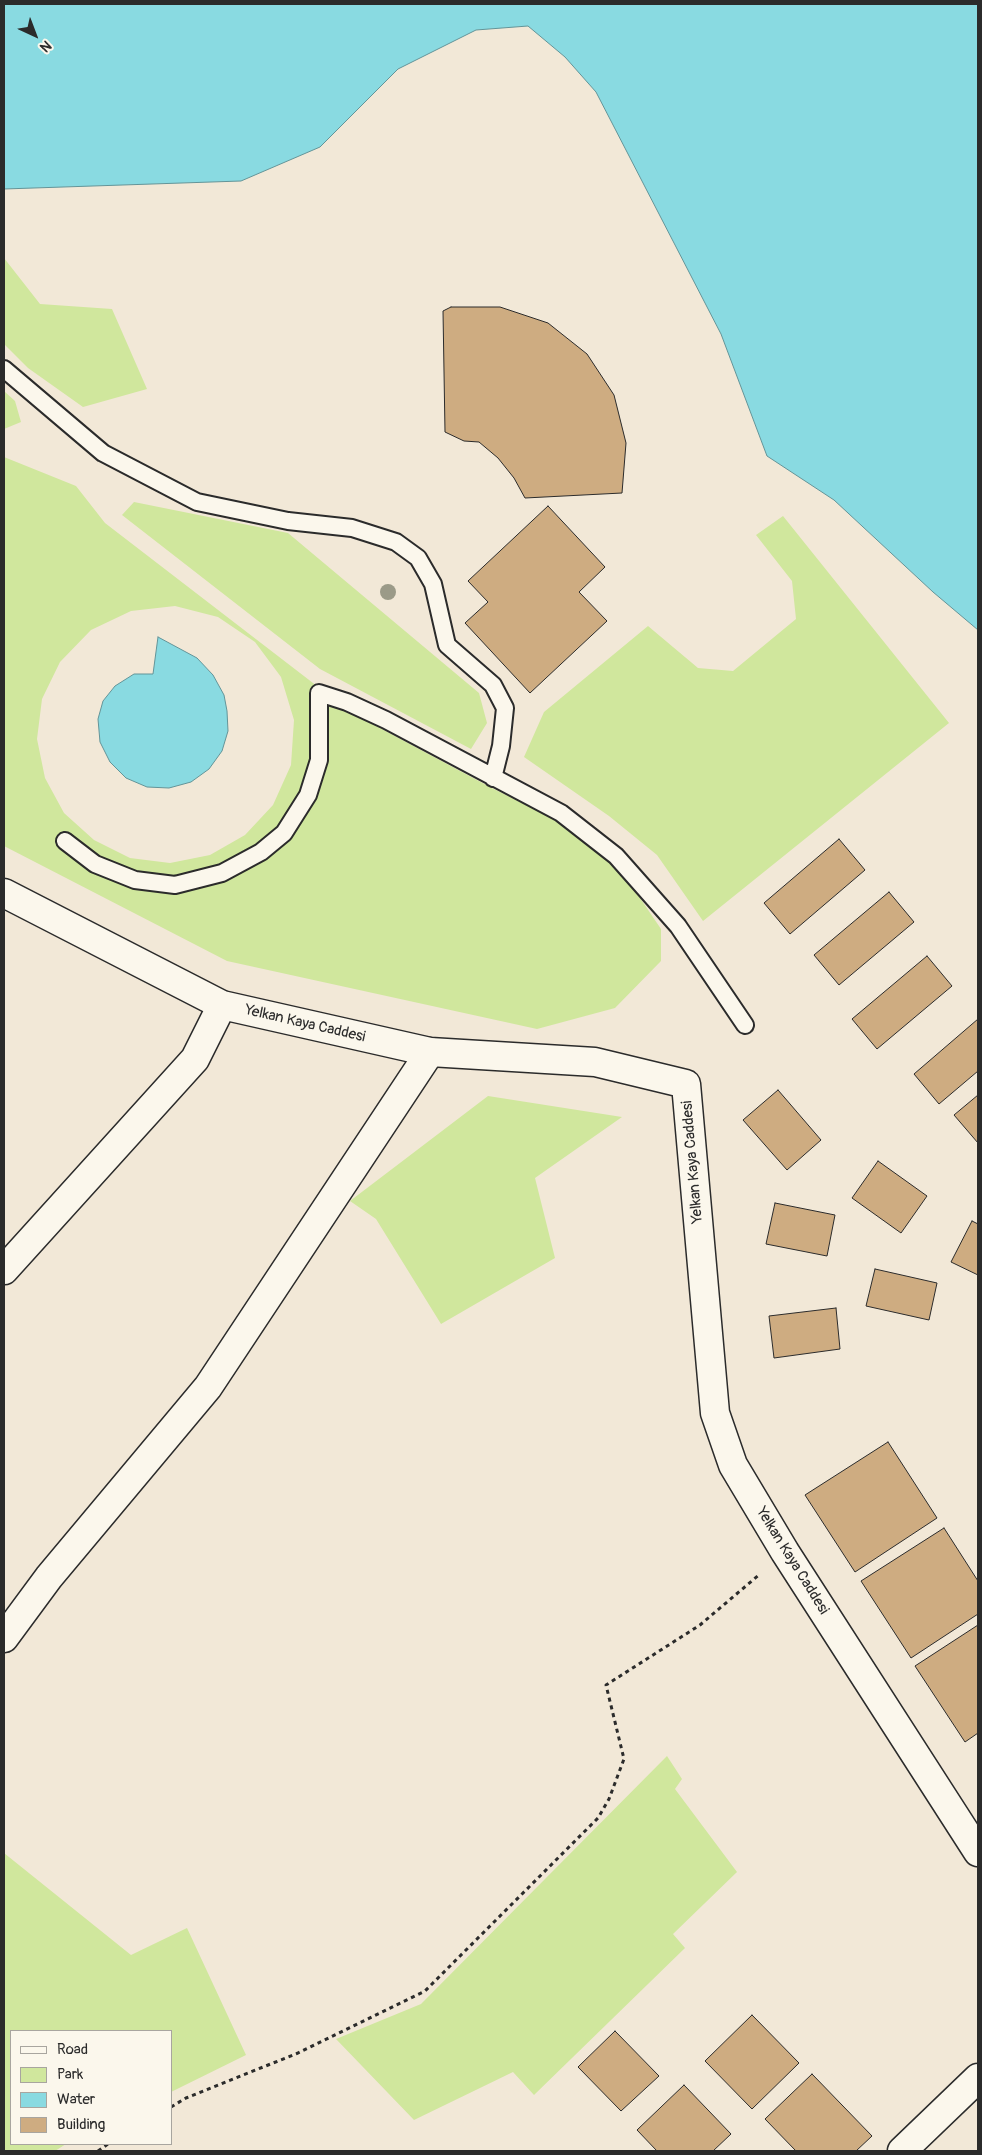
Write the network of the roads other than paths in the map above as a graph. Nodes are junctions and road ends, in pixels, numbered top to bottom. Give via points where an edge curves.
1 (4, 370) edge
2 (493, 778) junction
3 (65, 841) dead end
4 (4, 893) edge
5 (222, 1005) junction
6 (745, 1025) dead end
7 (430, 1052) junction
8 (4, 1270) edge
9 (4, 1638) edge
10 (978, 1852) edge
11 (978, 2078) edge
12 (902, 2151) edge

1 - 2 lane via 103,453 197,502 288,521 352,528 396,542 418,558 432,584 447,645 494,685 505,708
2 - 3 lane via 386,720 319,693 319,760 308,795 284,833 261,852 222,873 176,885 136,880 95,864
2 - 6 lane via 561,813 616,856 678,926
4 - 5 street, Yelkan Kaya Caddesi
5 - 7 street, Yelkan Kaya Caddesi
5 - 8 street via 195,1059
7 - 9 street via 208,1387 49,1577
7 - 10 street, Yelkan Kaya Caddesi via 595,1062 686,1084 715,1413 732,1465
11 - 12 street

